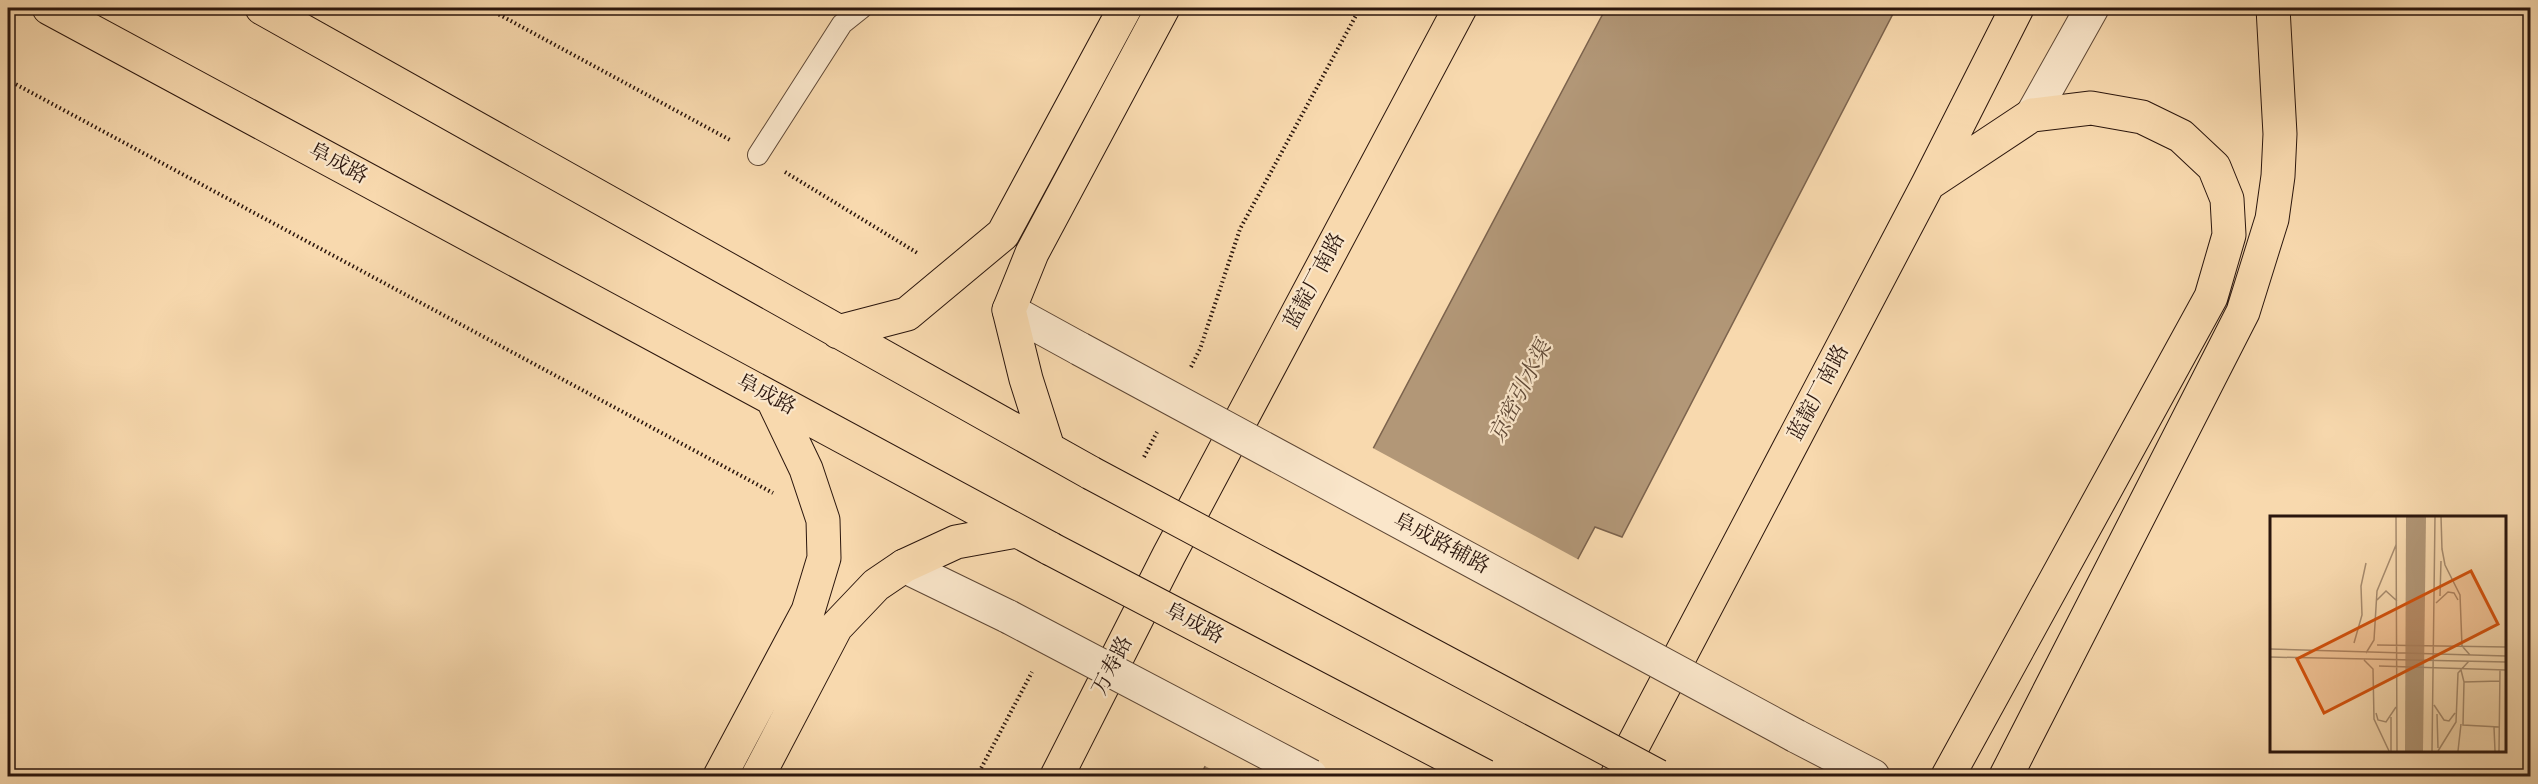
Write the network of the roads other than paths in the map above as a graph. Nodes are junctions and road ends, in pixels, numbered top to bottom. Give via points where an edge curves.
1 (49, 8) edge
2 (262, 8) edge
3 (862, 8) edge
4 (1125, 8) edge
5 (1163, 8) edge
6 (1460, 8) edge
7 (2017, 8) edge
8 (2092, 8) edge
9 (2273, 8) edge
10 (2031, 115) junction
11 (758, 155) dead end
12 (1928, 184) junction
13 (1009, 310) junction
14 (838, 332) junction
15 (773, 400) junction
16 (1048, 448) junction
17 (1016, 531) junction
18 (1169, 555) joint
19 (904, 566) junction
20 (720, 777) edge
21 (758, 777) edge
22 (1057, 777) edge
23 (1311, 777) edge
24 (1485, 777) edge
25 (1617, 777) edge
26 (1658, 777) edge
27 (1874, 777) edge
28 (1948, 777) edge
29 (2006, 777) edge

1 - 15 highway, 阜成路
2 - 14 highway
3 - 11 lane via 842,24
4 - 14 highway via 1003,234 907,314
5 - 13 highway via 1032,253
6 - 18 highway, 蓝靛厂南路
7 - 12 highway, 蓝靛厂南路
8 - 10 street
9 - 29 highway via 2280,134 2278,176 2272,219 2243,312
10 - 12 highway
10 - 28 highway via 2091,108 2142,117 2181,136 2214,167 2227,200 2229,235 2211,297
12 - 25 highway, 蓝靛厂南路
13 - 16 highway
13 - 27 street, 阜成路辅路, bridge
14 - 16 highway
15 - 17 highway, 阜成路
15 - 20 highway via 806,469 823,520 824,558 808,611
16 - 26 highway, bridge
17 - 19 highway via 956,543
17 - 24 highway, 阜成路, bridge
18 - 22 highway, 万寿路
19 - 21 highway via 876,585 836,627
19 - 23 street, bridge via 1009,617

